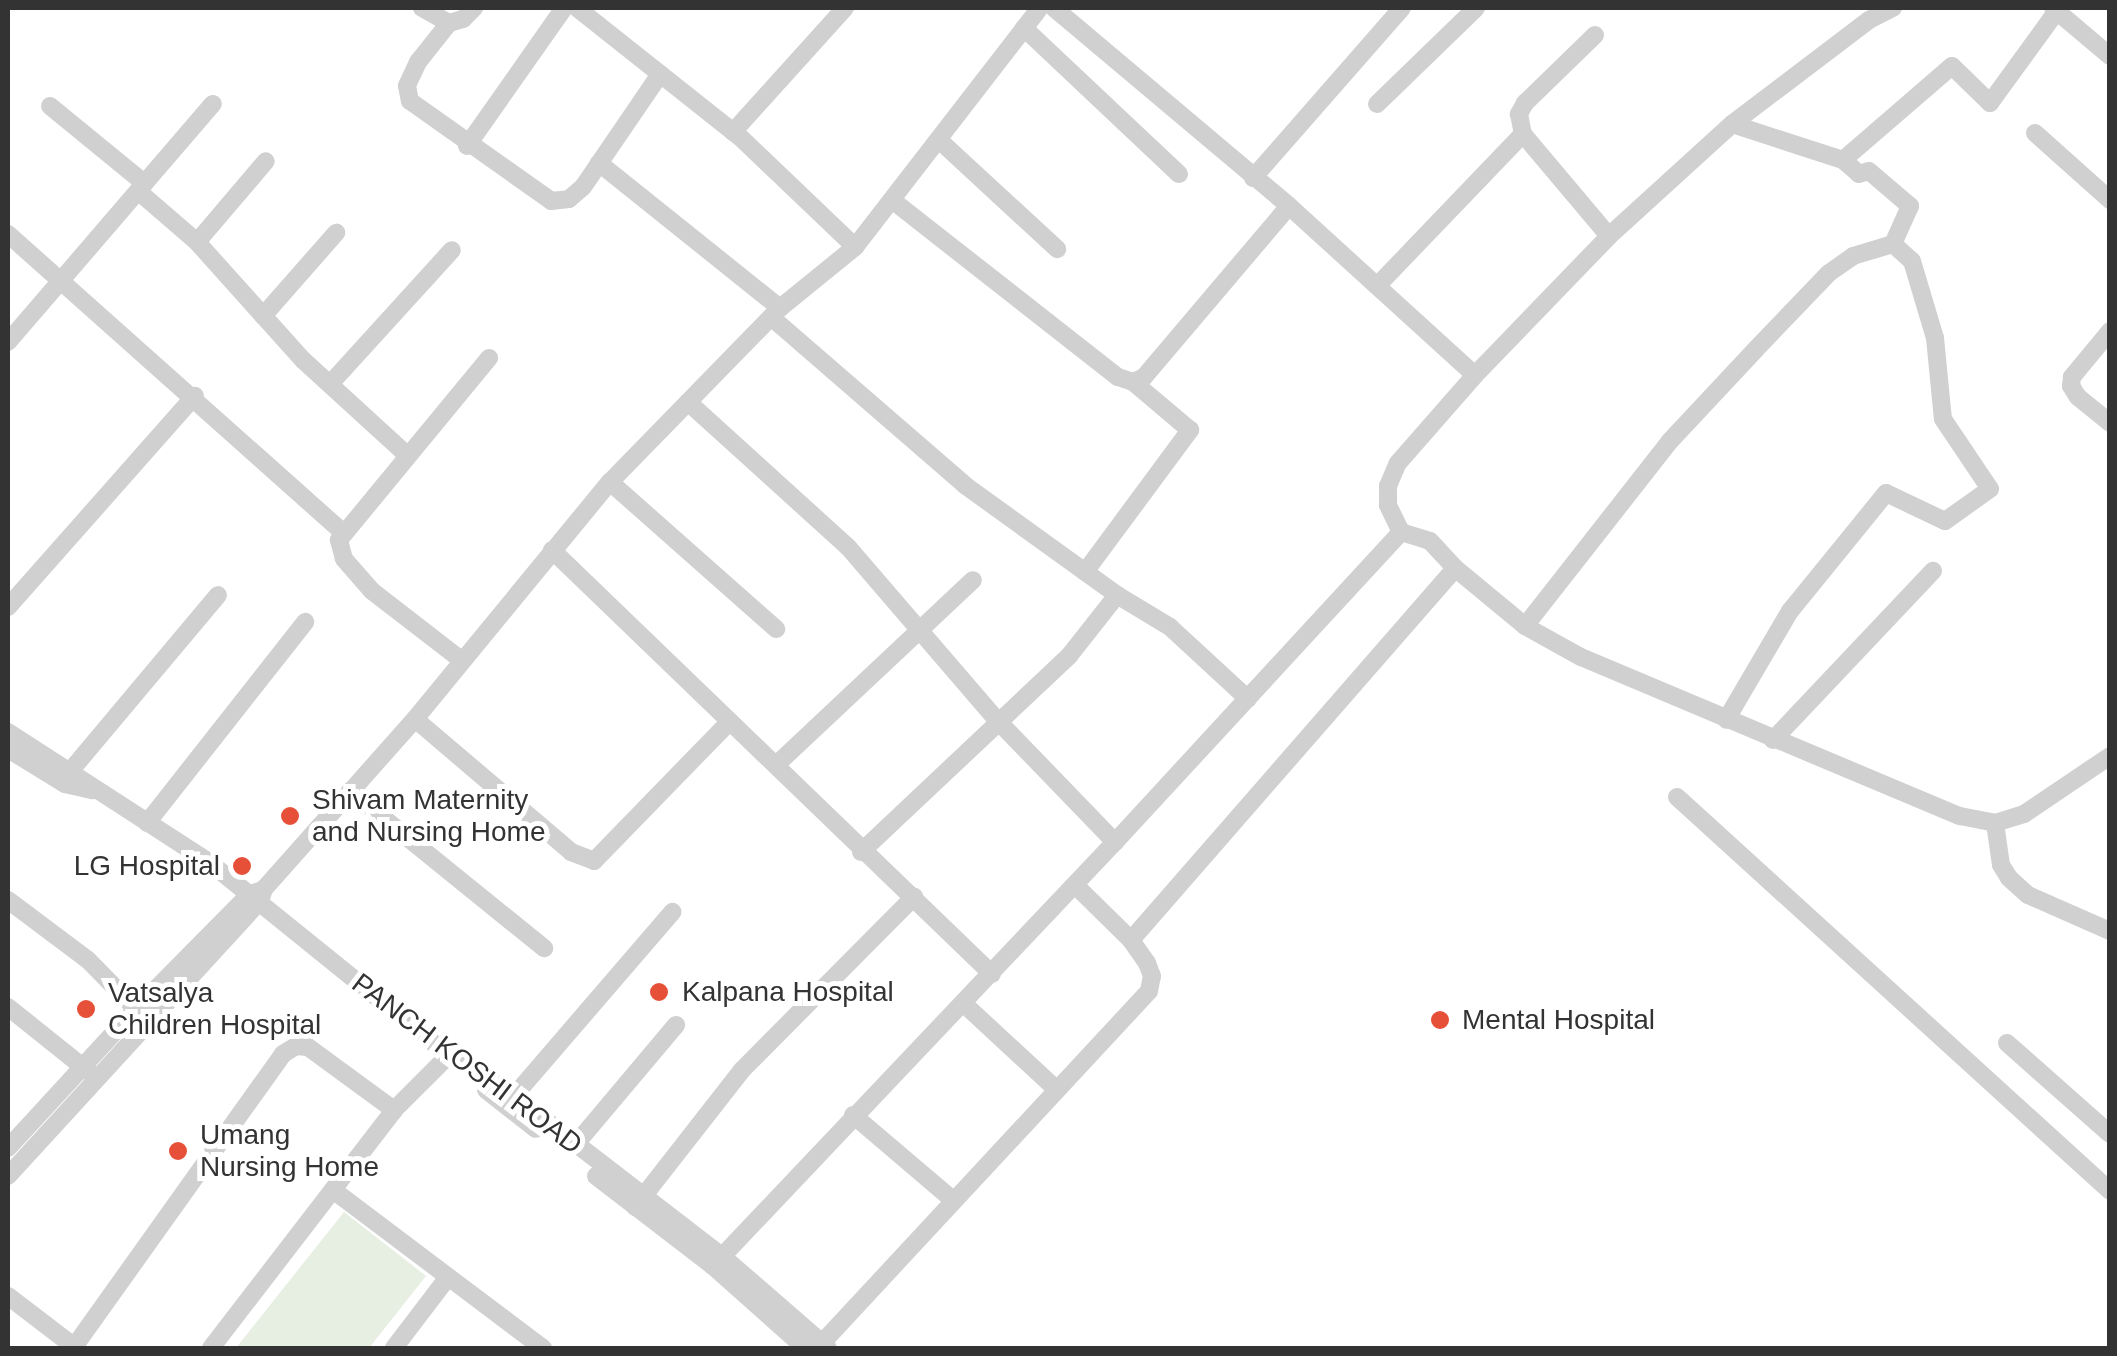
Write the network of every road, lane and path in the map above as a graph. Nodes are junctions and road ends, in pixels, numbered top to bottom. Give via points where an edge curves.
1 (422, 8) edge
2 (474, 8) edge
3 (564, 8) edge
4 (845, 8) edge
5 (1040, 8) edge
6 (1054, 8) edge
7 (1402, 8) edge
8 (1476, 8) edge
9 (1893, 8) edge
10 (587, 10) edge
11 (2054, 10) edge
12 (449, 23) junction
13 (1024, 28) junction
14 (1595, 35) dead end
15 (2110, 56) edge
16 (660, 74) junction
17 (213, 104) dead end
18 (1378, 104) dead end
19 (50, 106) dead end
20 (1732, 124) junction
21 (733, 132) junction
22 (2035, 133) dead end
23 (1523, 134) junction
24 (939, 140) junction
25 (468, 146) junction
26 (1843, 160) junction
27 (266, 161) dead end
28 (600, 163) junction
29 (1179, 174) dead end
30 (1253, 178) junction
31 (141, 187) junction
32 (892, 200) junction
33 (2110, 200) edge
34 (1288, 206) junction
35 (8, 234) edge
36 (336, 234) dead end
37 (1609, 236) junction
38 (196, 242) junction
39 (1893, 244) junction
40 (856, 247) junction
41 (452, 250) dead end
42 (1056, 250) dead end
43 (62, 279) junction
44 (1377, 286) junction
45 (776, 312) junction
46 (263, 316) junction
47 (2110, 331) edge
48 (8, 342) edge
49 (489, 358) dead end
50 (1475, 375) junction
51 (1133, 382) junction
52 (330, 384) junction
53 (195, 396) junction
54 (688, 402) junction
55 (2110, 423) edge
56 (408, 454) junction
57 (610, 482) junction
58 (342, 532) junction
59 (1401, 532) junction
60 (552, 550) junction
61 (1454, 568) junction
62 (1933, 571) dead end
63 (1085, 572) junction
64 (973, 580) dead end
65 (218, 595) dead end
66 (1117, 595) junction
67 (8, 608) edge
68 (306, 622) dead end
69 (1526, 626) junction
70 (776, 629) dead end
71 (918, 629) junction
72 (460, 659) junction
73 (1248, 699) junction
74 (415, 719) junction
75 (997, 720) junction
76 (1726, 720) junction
77 (730, 722) junction
78 (8, 732) edge
79 (1773, 740) junction
80 (8, 749) edge
81 (2110, 756) edge
82 (776, 766) junction
83 (72, 770) junction
84 (97, 791) junction
85 (350, 791) junction
86 (1677, 796) dead end
87 (147, 823) junction
88 (1995, 823) junction
89 (1116, 842) junction
90 (861, 852) junction
91 (1075, 885) junction
92 (258, 895) junction
93 (914, 897) junction
94 (8, 900) edge
95 (672, 912) dead end
96 (2110, 931) edge
97 (1131, 940) junction
98 (544, 948) dead end
99 (992, 974) junction
100 (963, 1003) junction
101 (8, 1007) edge
102 (136, 1009) junction
103 (676, 1025) dead end
104 (2006, 1044) dead end
105 (454, 1059) junction
106 (82, 1064) junction
107 (96, 1080) junction
108 (1057, 1090) junction
109 (514, 1096) junction
110 (394, 1110) junction
111 (853, 1116) junction
112 (2110, 1134) edge
113 (575, 1146) junction
114 (8, 1148) edge
115 (8, 1176) edge
116 (2109, 1188) edge
117 (334, 1190) junction
118 (953, 1200) junction
119 (639, 1202) junction
120 (717, 1261) junction
121 (448, 1277) junction
122 (8, 1296) edge
123 (818, 1347) edge
124 (75, 1348) edge
125 (211, 1348) edge
126 (394, 1348) edge
127 (543, 1348) edge

1 - 12 street
2 - 12 street
3 - 25 street
4 - 21 street
5 - 13 street
6 - 30 street
7 - 30 street
8 - 18 street
9 - 20 street
10 - 16 street
11 - 15 street
11 - 26 street via 1990,103 1952,66
12 - 25 street via 418,62 410,100
13 - 24 street
13 - 29 street
14 - 23 street via 1525,103 1519,114
16 - 21 street
16 - 28 street
17 - 31 street
19 - 31 street
20 - 26 street
20 - 37 street
21 - 40 street
22 - 33 street
23 - 37 street
23 - 44 street
24 - 32 street
24 - 42 street
25 - 28 street via 551,201 569,200
26 - 39 street via 1859,174 1869,171 1910,206
27 - 38 street
28 - 45 street
30 - 34 street
31 - 38 street
31 - 43 street
32 - 40 street
32 - 51 street via 1118,377
34 - 44 street
34 - 51 street
35 - 43 street
36 - 46 street
37 - 50 street
38 - 46 street
39 - 69 street via 1853,256 1830,273 1756,349 1670,441
39 - 76 street via 1912,261 1935,338 1943,418 1990,488 1945,521 1886,492 1790,611
40 - 45 street
41 - 52 street
43 - 48 street
43 - 53 street
44 - 50 street
45 - 54 street
45 - 63 street via 966,486
46 - 52 street
47 - 55 street via 2071,386
49 - 56 street
50 - 59 street via 1398,463 1388,505
51 - 63 street via 1190,430
52 - 56 street
53 - 58 street
53 - 67 street
54 - 57 street
54 - 71 street via 848,548
56 - 58 street
57 - 60 street
57 - 70 street
58 - 72 street via 344,560 372,591
59 - 61 street via 1430,541
59 - 73 street
60 - 72 street
60 - 77 street
61 - 69 street
61 - 97 street
62 - 79 street
63 - 66 street
64 - 71 street
65 - 83 street
66 - 73 street via 1170,627
66 - 75 street via 1069,656
68 - 87 street
69 - 76 street via 1580,657
71 - 75 street
71 - 82 street
72 - 74 street
73 - 89 street
74 - 77 street via 571,852 594,861
74 - 85 street
75 - 89 street
75 - 90 street
76 - 79 street
77 - 82 street
78 - 83 street, PANCH KOSHI ROAD
79 - 88 street via 1960,816
80 - 84 street, PANCH KOSHI ROAD via 65,784
81 - 88 street via 2024,814
82 - 90 street
83 - 84 street, PANCH KOSHI ROAD
84 - 87 street, PANCH KOSHI ROAD
85 - 92 street
85 - 98 street
86 - 116 street
87 - 92 street, PANCH KOSHI ROAD
88 - 96 street via 2009,878 2028,895
89 - 91 street
90 - 93 street
91 - 97 street
91 - 99 street
92 - 102 street
92 - 105 street, PANCH KOSHI ROAD
92 - 107 street
93 - 99 street
93 - 119 street via 743,1069
94 - 102 street via 88,960
95 - 109 street
97 - 108 street via 1152,976 1149,991
99 - 100 street
100 - 108 street
100 - 111 street
101 - 106 street
102 - 106 street
103 - 113 street
104 - 112 street
105 - 109 street, PANCH KOSHI ROAD
105 - 110 street
105 - 119 street
106 - 107 street
106 - 114 street
107 - 115 street
108 - 118 street
109 - 113 street, PANCH KOSHI ROAD
110 - 117 street
110 - 124 street via 308,1047 283,1054
111 - 118 street
111 - 120 street
113 - 119 street, PANCH KOSHI ROAD
117 - 121 street
117 - 125 street
118 - 123 street
119 - 120 street, PANCH KOSHI ROAD
120 - 123 street, PANCH KOSHI ROAD
121 - 126 street
121 - 127 street
122 - 124 street

